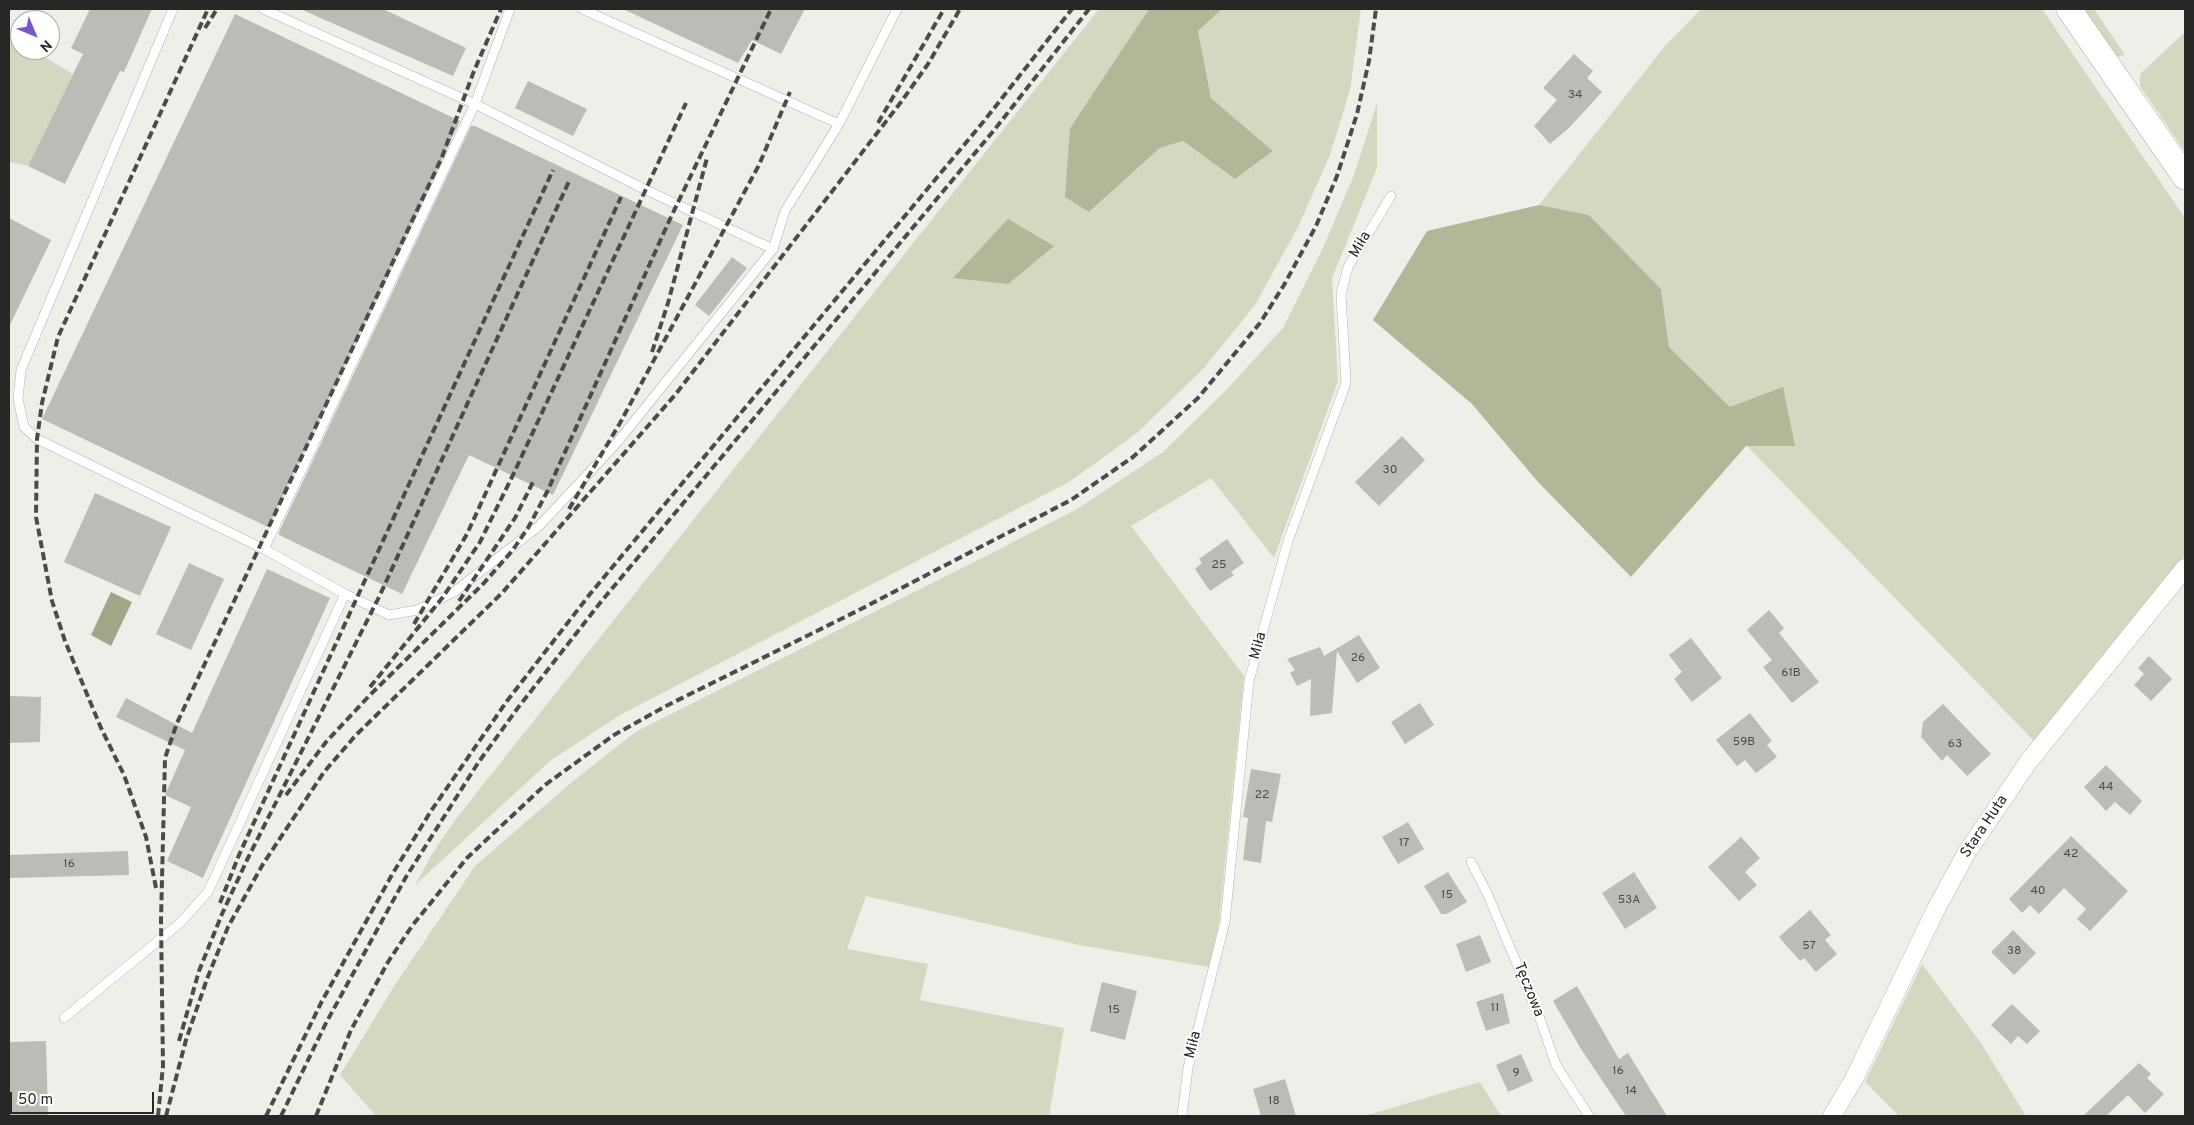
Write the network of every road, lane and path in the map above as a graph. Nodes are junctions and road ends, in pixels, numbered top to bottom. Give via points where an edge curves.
1 (172, 9) edge
2 (263, 9) edge
3 (510, 9) edge
4 (582, 9) edge
5 (897, 9) edge
6 (2069, 9) edge
7 (475, 104) junction
8 (840, 124) junction
9 (2185, 177) edge
10 (1391, 196) dead end
11 (773, 249) junction
12 (264, 549) junction
13 (2185, 568) edge
14 (345, 594) junction
15 (1471, 862) dead end
16 (64, 1018) dead end
17 (1182, 1116) edge
18 (1589, 1116) edge
19 (1832, 1116) edge

1 - 12 lane via 21,370 18,399 24,426 38,439
2 - 7 lane
3 - 7 lane
4 - 8 lane
5 - 8 lane
6 - 9 street
7 - 11 lane via 646,190
7 - 12 lane
8 - 11 lane via 785,211
10 - 17 lane, Miła via 1348,266 1341,294 1346,383 1288,541 1249,681 1225,922 1188,1068
11 - 14 lane via 615,445 539,526 454,592 417,610 389,615
12 - 14 lane
13 - 19 street, Stara Huta via 2029,761 1967,852 1934,912 1855,1078
14 - 16 lane via 208,892 180,923
15 - 18 lane, Tęczowa via 1488,893 1536,1007 1556,1065

